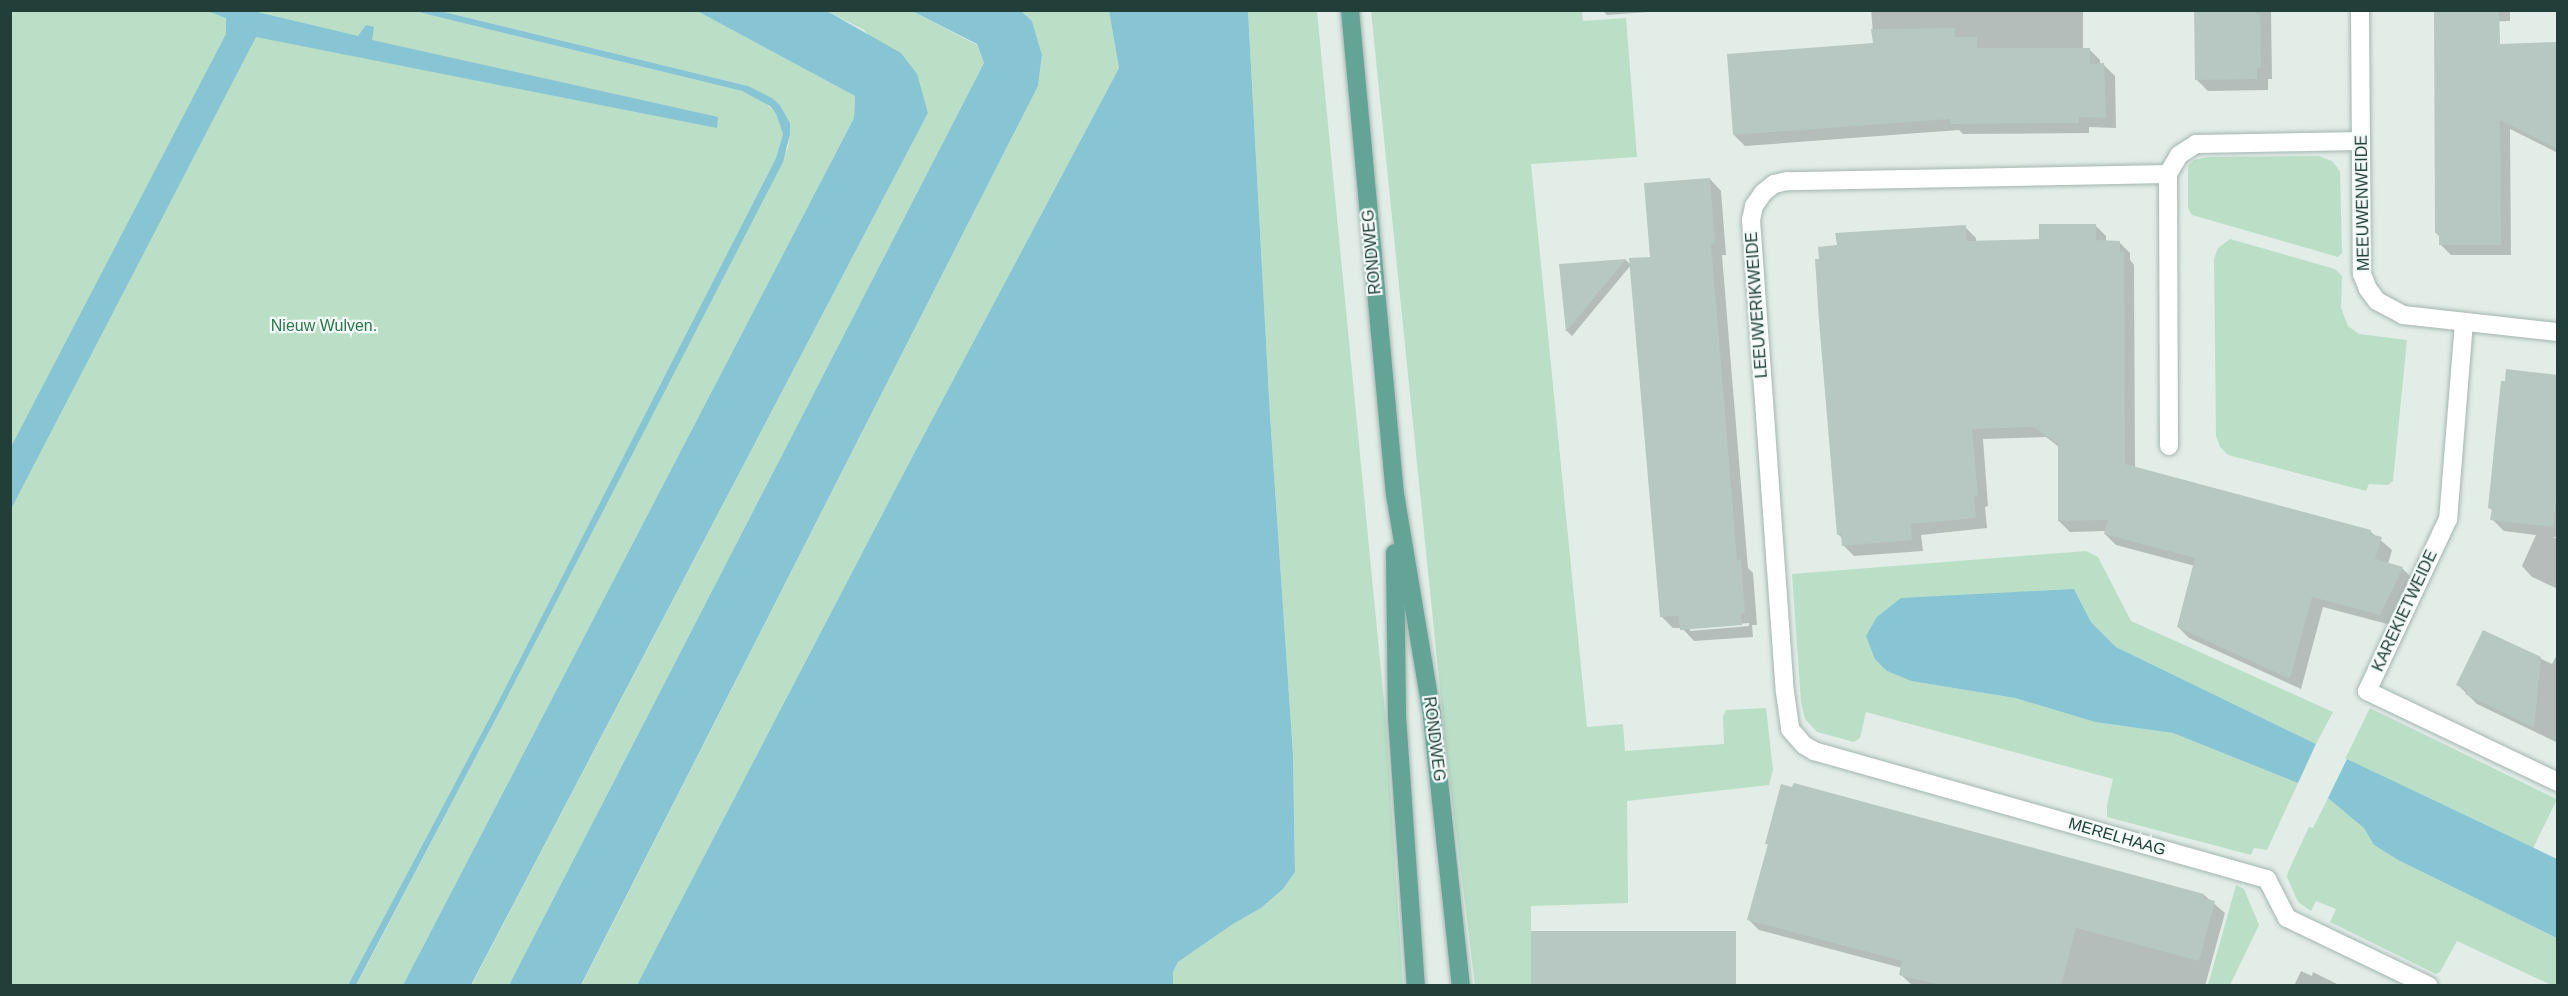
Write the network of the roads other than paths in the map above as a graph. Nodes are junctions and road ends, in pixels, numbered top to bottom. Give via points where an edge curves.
1 (1350, 10) edge
2 (2360, 10) edge
3 (2361, 141) junction
4 (2168, 174) junction
5 (2464, 322) junction
6 (2558, 332) edge
7 (2169, 446) dead end
8 (1395, 494) junction
9 (1787, 720) joint
10 (2558, 782) edge
11 (1416, 986) edge
12 (1461, 986) edge
13 (2429, 986) edge

1 - 8 main road, RONDWEG
2 - 3 street, MEEUWENWEIDE
3 - 4 street via 2196,144 2179,154
3 - 5 street, MEEUWENWEIDE via 2362,274 2368,289 2377,301 2403,315
4 - 7 street
4 - 9 street, LEEUWERIKWEIDE via 1787,181 1774,184 1763,193 1751,220
5 - 6 street, MEEUWENWEIDE
5 - 10 street, KAREKIETWEIDE via 2448,519 2367,692
8 - 11 main road, RONDWEG via 1397,717
8 - 12 main road, RONDWEG via 1432,716
9 - 13 street, MERELHAAG via 1796,738 1814,751 2267,879 2287,918

